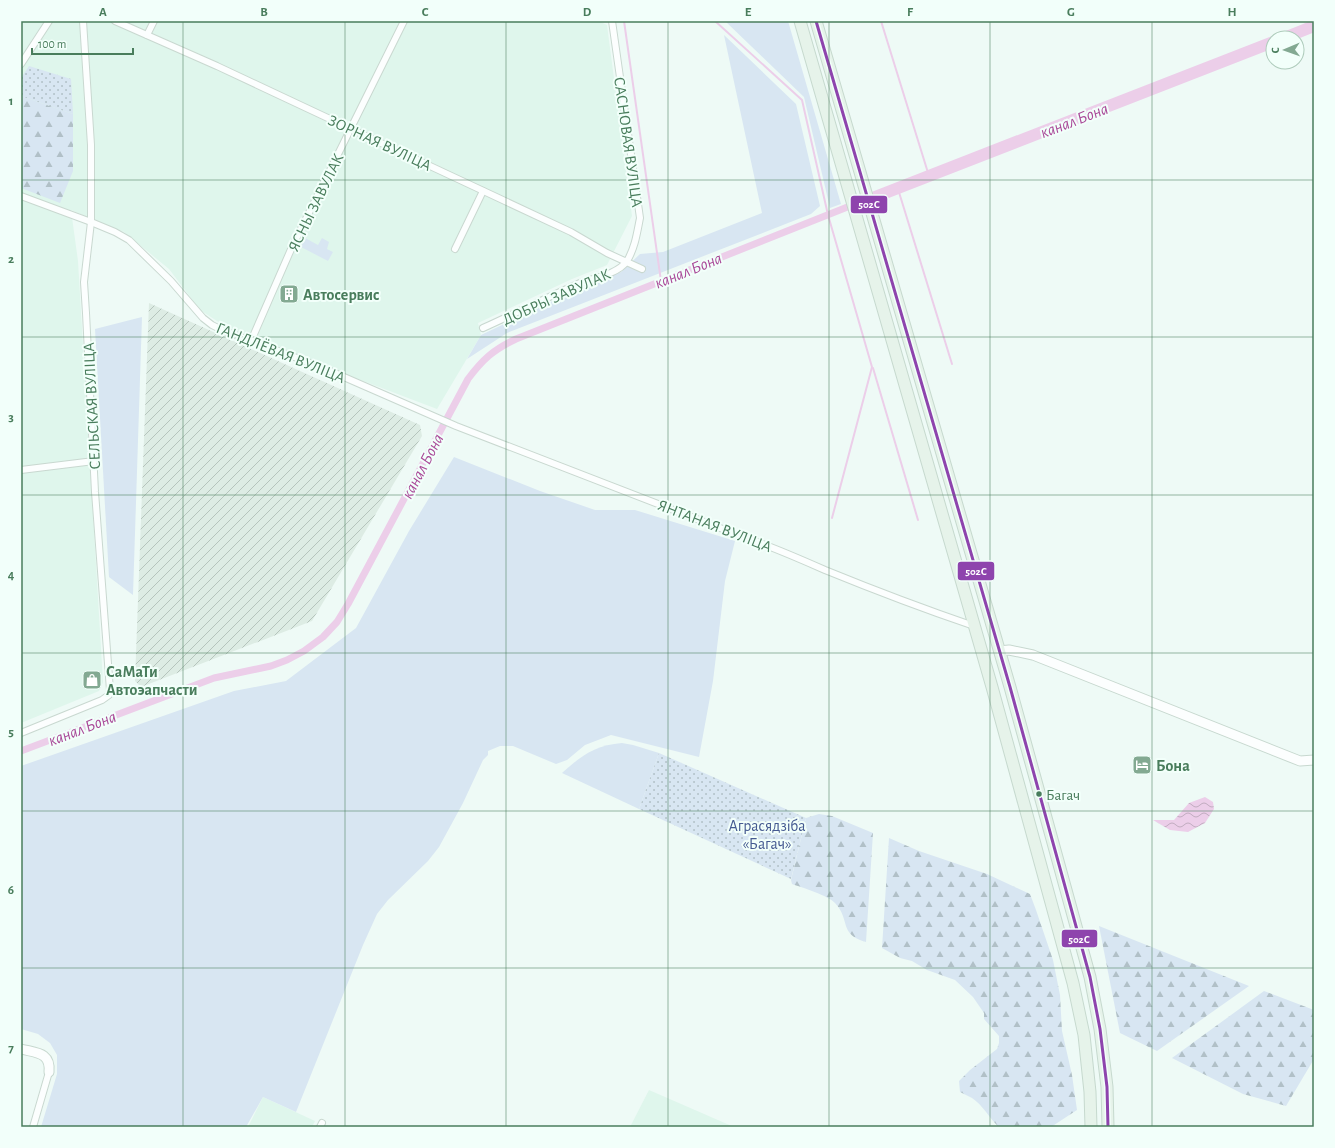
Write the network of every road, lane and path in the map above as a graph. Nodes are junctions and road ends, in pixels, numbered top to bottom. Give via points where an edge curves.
1 (49, 21) edge
2 (83, 21) edge
3 (115, 21) edge
4 (154, 21) edge
5 (404, 21) edge
6 (800, 21) edge
7 (816, 21) edge
8 (610, 22) edge
9 (147, 35) junction
10 (21, 64) edge
11 (351, 129) junction
12 (483, 191) junction
13 (21, 196) edge
14 (91, 222) junction
15 (454, 249) dead end
16 (626, 261) junction
17 (642, 269) dead end
18 (483, 328) dead end
19 (251, 341) junction
20 (456, 426) joint
21 (94, 461) junction
22 (21, 470) edge
23 (974, 626) junction
24 (999, 651) junction
25 (21, 733) edge
26 (1314, 760) edge
27 (21, 1049) edge
28 (49, 1072) joint
29 (33, 1127) edge
30 (1091, 1127) edge
31 (1108, 1127) edge

1 - 10 street
2 - 14 street, СЕЛЬСКАЯ ВУЛІЦА via 91,145
3 - 9 street, ЗОРНАЯ ВУЛІЦА
4 - 9 street
5 - 11 street, ЯСНЫ ЗАВУЛАК
6 - 23 highway
7 - 24 highway
8 - 16 street, САСНОВАЯ ВУЛІЦА via 640,218 636,240
9 - 11 street, ЗОРНАЯ ВУЛІЦА
11 - 12 street, ЗОРНАЯ ВУЛІЦА
11 - 19 street, ЯСНЫ ЗАВУЛАК via 292,247
12 - 15 street
12 - 16 street, ЗОРНАЯ ВУЛІЦА
13 - 14 street, ГАНДЛЁВАЯ ВУЛІЦА
14 - 19 street, ГАНДЛЁВАЯ ВУЛІЦА via 129,240 171,280 212,325
14 - 21 street, СЕЛЬСКАЯ ВУЛІЦА via 84,282
16 - 17 street, ЗОРНАЯ ВУЛІЦА
16 - 18 street, ДОБРЫ ЗАВУЛАК via 608,274 582,283
19 - 20 street, ГАНДЛЁВАЯ ВУЛІЦА via 321,367
20 - 23 street, ЯНТАНАЯ ВУЛІЦА
21 - 22 street
21 - 25 street, СЕЛЬСКАЯ ВУЛІЦА via 109,695
23 - 30 highway via 1073,983 1084,1035
24 - 26 street via 1009,650 1032,655 1300,761
24 - 31 highway via 1090,977 1107,1087
27 - 28 street via 47,1058
28 - 29 street

